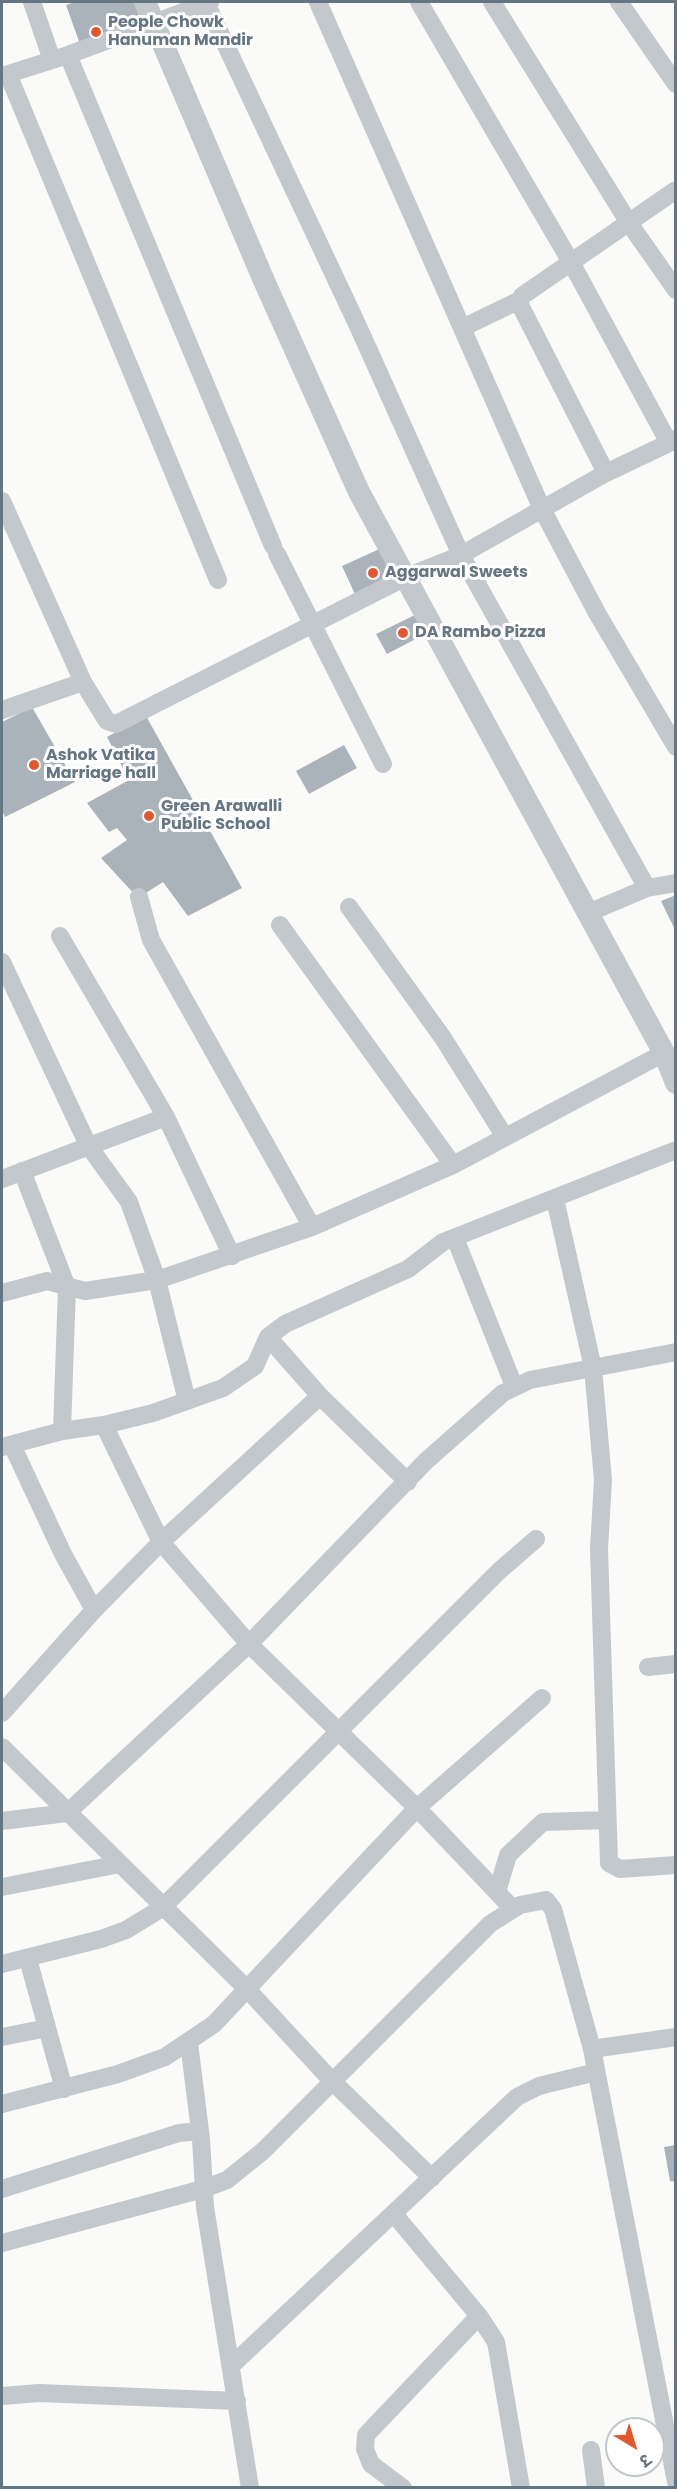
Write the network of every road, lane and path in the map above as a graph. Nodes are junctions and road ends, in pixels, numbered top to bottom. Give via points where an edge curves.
1 (32, 2) edge
2 (208, 2) edge
3 (318, 2) edge
4 (419, 2) edge
5 (492, 2) edge
6 (619, 2) edge
7 (150, 11) edge
8 (60, 57) junction
9 (5, 75) edge
10 (675, 84) edge
11 (675, 190) edge
12 (629, 222) junction
13 (572, 264) junction
14 (675, 291) edge
15 (520, 300) junction
16 (462, 328) junction
17 (672, 441) edge
18 (606, 473) junction
19 (2, 501) edge
20 (542, 509) junction
21 (461, 555) junction
22 (406, 576) junction
23 (218, 580) dead end
24 (313, 624) junction
25 (83, 682) junction
26 (2, 710) edge
27 (675, 747) edge
28 (383, 764) dead end
29 (675, 883) edge
30 (646, 888) junction
31 (139, 897) dead end
32 (349, 907) dead end
33 (588, 913) junction
34 (280, 925) dead end
35 (60, 936) dead end
36 (2, 962) edge
37 (664, 1053) junction
38 (675, 1083) edge
39 (166, 1117) junction
40 (506, 1137) junction
41 (88, 1145) junction
42 (675, 1150) edge
43 (453, 1165) junction
44 (8, 1174) edge
45 (555, 1199) junction
46 (312, 1227) junction
47 (455, 1238) junction
48 (232, 1256) junction
49 (157, 1280) junction
50 (67, 1287) junction
51 (2, 1293) edge
52 (268, 1337) junction
53 (675, 1352) edge
54 (594, 1368) junction
55 (514, 1386) junction
56 (320, 1396) junction
57 (187, 1401) junction
58 (104, 1425) junction
59 (62, 1431) junction
60 (7, 1446) edge
61 (408, 1482) junction
62 (536, 1539) dead end
63 (161, 1542) junction
64 (94, 1610) junction
65 (249, 1644) junction
66 (675, 1664) edge
67 (648, 1667) dead end
68 (542, 1698) dead end
69 (2, 1713) edge
70 (337, 1732) junction
71 (2, 1747) edge
72 (21, 1768) junction
73 (2, 1771) edge
74 (417, 1808) junction
75 (67, 1813) junction
76 (608, 1820) junction
77 (2, 1821) edge
78 (120, 1864) junction
79 (675, 1865) edge
80 (2, 1887) edge
81 (497, 1892) junction
82 (162, 1908) junction
83 (513, 1909) junction
84 (28, 1959) junction
85 (2, 1964) edge
86 (247, 1989) junction
87 (47, 2028) junction
88 (2, 2037) edge
89 (675, 2037) edge
90 (189, 2043) junction
91 (592, 2049) junction
92 (596, 2072) junction
93 (332, 2081) junction
94 (64, 2089) junction
95 (2, 2104) edge
96 (200, 2131) junction
97 (432, 2178) junction
98 (2, 2189) edge
99 (203, 2189) junction
100 (394, 2214) junction
101 (2, 2243) edge
102 (479, 2316) junction
103 (232, 2366) junction
104 (2, 2396) edge
105 (237, 2401) junction
106 (591, 2450) dead end
107 (675, 2482) edge
108 (250, 2487) edge
109 (403, 2487) edge
110 (521, 2487) edge
111 (596, 2487) edge

1 - 8 street
2 - 7 street
2 - 21 street
3 - 16 street
4 - 13 street
5 - 12 street
6 - 10 street
7 - 8 street
7 - 22 street via 359,492
8 - 9 street
8 - 24 street via 275,550
9 - 23 street
11 - 12 street
12 - 13 street
12 - 14 street
13 - 15 street
13 - 17 street
15 - 16 street
15 - 18 street via 519,306
16 - 20 street
17 - 18 street
18 - 20 street
19 - 25 street
20 - 21 street
20 - 27 street via 597,614
21 - 22 street
21 - 30 street
22 - 24 street
22 - 33 street
24 - 25 street via 116,724 107,721
24 - 28 street
25 - 26 street
29 - 30 street
30 - 33 street
31 - 46 street via 151,940
32 - 40 street via 443,1038
33 - 37 street
34 - 43 street
35 - 39 street
36 - 41 street
37 - 38 street
37 - 40 street
39 - 41 street
39 - 48 street
40 - 43 street
41 - 44 street
41 - 49 street via 129,1202
42 - 45 street
43 - 46 street
44 - 50 street
45 - 47 street
45 - 54 street
46 - 48 street
47 - 52 street via 442,1242 408,1269 285,1324
47 - 55 street
48 - 49 street
49 - 50 street via 85,1292
49 - 57 street
50 - 51 street via 47,1281
50 - 59 street
52 - 56 street
52 - 57 street via 259,1361 250,1371 230,1385
53 - 54 street
54 - 55 street
54 - 76 street via 603,1480 599,1549
55 - 61 street via 426,1461
56 - 61 street
56 - 63 street
57 - 58 street
58 - 59 street
58 - 63 street
59 - 60 street
60 - 64 street
61 - 65 street
62 - 70 street
63 - 64 street
63 - 65 street
64 - 69 street
65 - 70 street
65 - 75 street
66 - 67 street
68 - 74 street
70 - 74 street
70 - 82 street
71 - 72 street
72 - 73 street
72 - 75 street
74 - 81 street
74 - 86 street
75 - 77 street
75 - 78 street
76 - 79 street via 611,1866 620,1869
76 - 81 street via 543,1822 508,1855
78 - 80 street
78 - 82 street
81 - 83 street
82 - 84 street via 126,1930
82 - 86 street
83 - 91 street via 546,1900 553,1909
83 - 93 street via 490,1924
84 - 85 street
84 - 87 street
86 - 90 street via 214,2024
86 - 93 street
87 - 88 street
87 - 94 street
89 - 91 street
90 - 94 street via 165,2057
90 - 96 street
91 - 92 street
92 - 97 street via 528,2091
92 - 107 street
93 - 97 street
93 - 99 street via 235,2174
94 - 95 street
96 - 98 street via 179,2133
96 - 99 street
97 - 100 street
99 - 101 street
99 - 103 street
100 - 102 street
100 - 103 street
102 - 109 street via 366,2435 365,2449 372,2464
102 - 110 street via 499,2351
103 - 105 street
104 - 105 street via 39,2393
105 - 108 street
106 - 111 street

